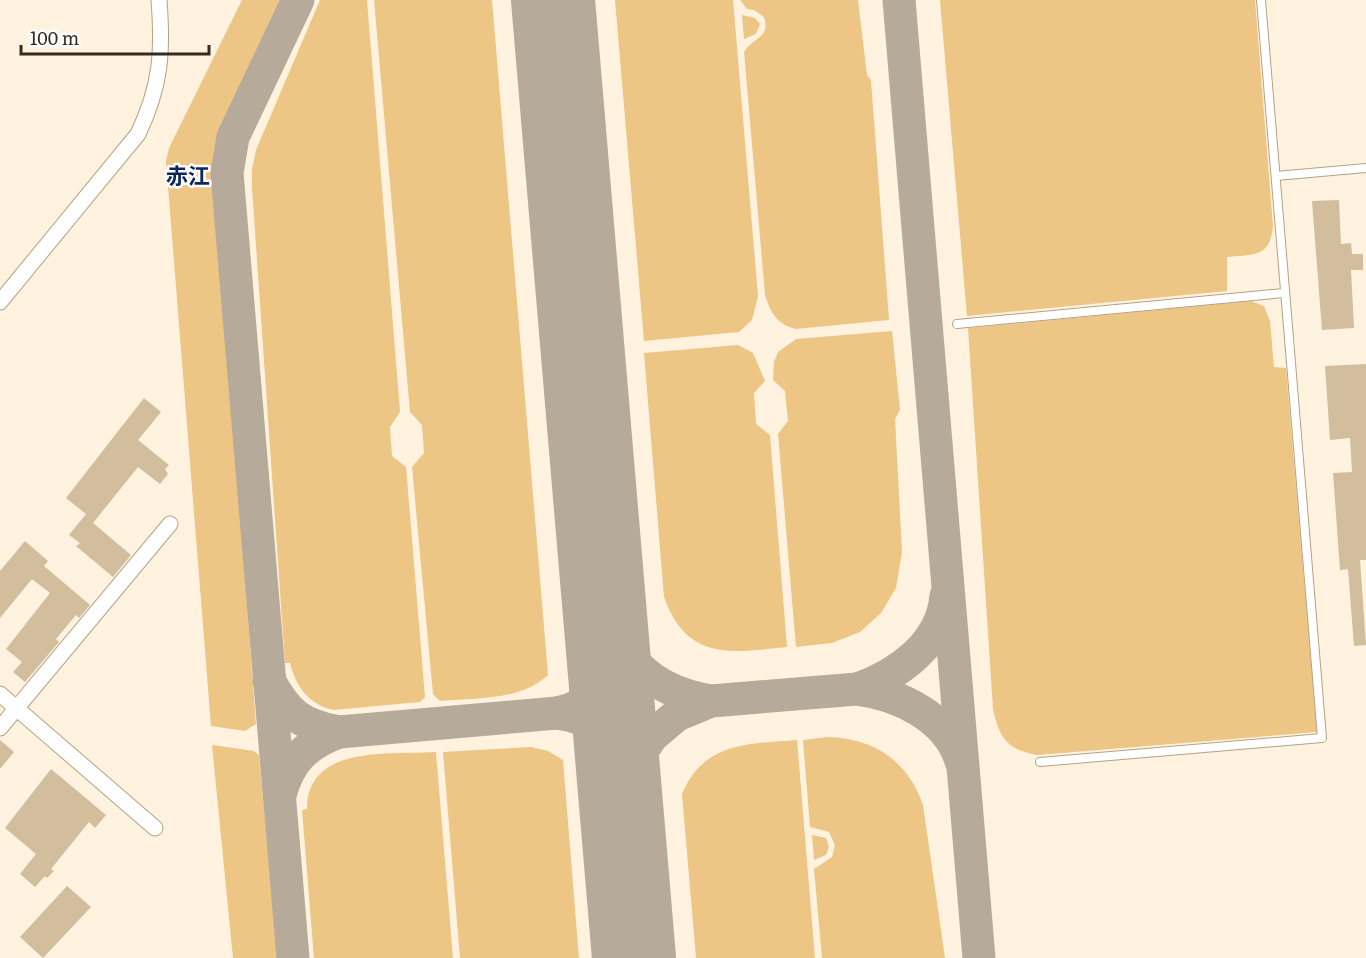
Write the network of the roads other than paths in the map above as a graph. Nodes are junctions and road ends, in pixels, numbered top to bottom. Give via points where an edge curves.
1 (159, 0) edge
2 (1261, 0) edge
3 (1366, 168) edge
4 (1276, 176) junction
5 (1284, 293) junction
6 (0, 302) edge
7 (957, 324) dead end
8 (170, 524) dead end
9 (0, 694) edge
10 (17, 709) junction
11 (0, 728) edge
12 (1040, 762) dead end
13 (155, 828) dead end

1 - 6 street via 160,71 152,105 138,134
2 - 4 lane
3 - 4 lane
4 - 5 lane
5 - 7 lane
5 - 12 lane via 1322,738
8 - 10 street
9 - 10 street
10 - 11 street
10 - 13 street

